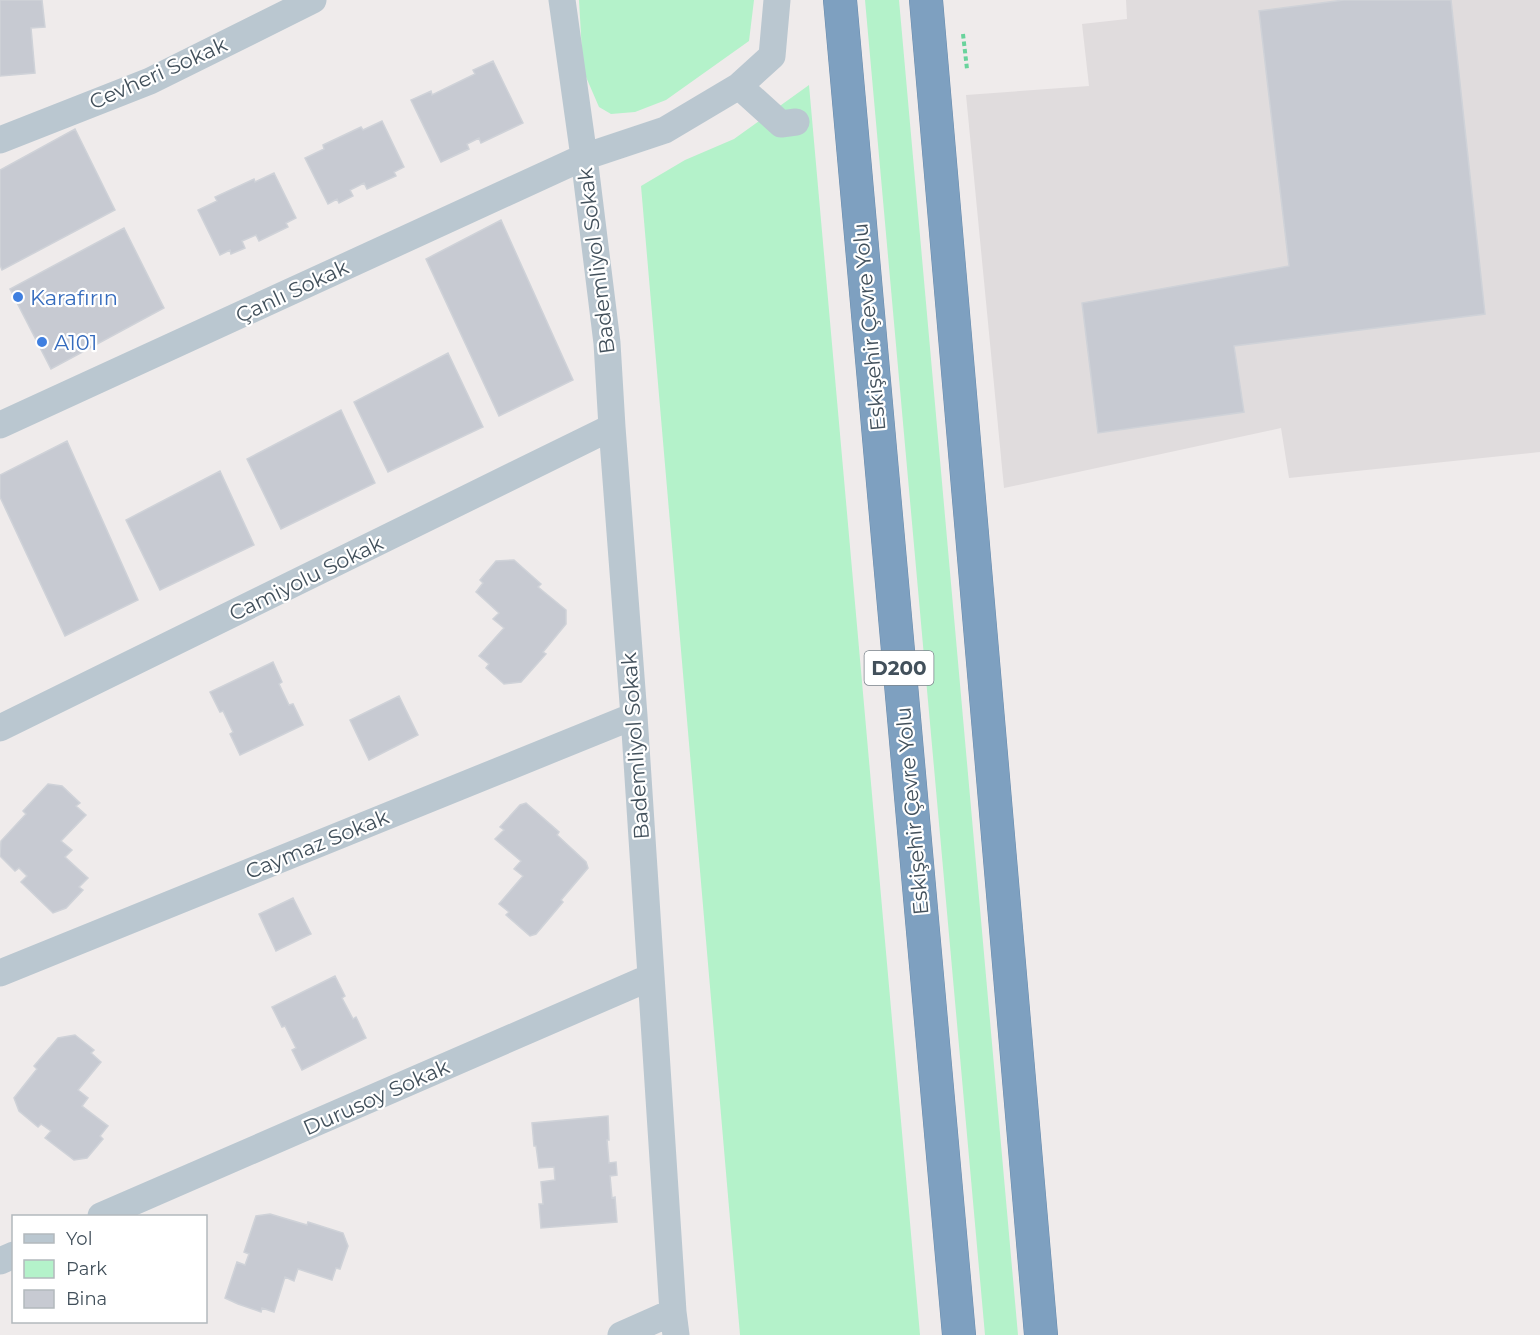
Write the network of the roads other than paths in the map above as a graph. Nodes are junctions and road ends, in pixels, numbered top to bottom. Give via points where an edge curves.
1 (313, 0) edge
2 (562, 0) edge
3 (777, 0) edge
4 (840, 0) edge
5 (926, 0) edge
6 (739, 86) junction
7 (796, 122) dead end
8 (0, 140) edge
9 (584, 157) junction
10 (0, 425) edge
11 (612, 427) junction
12 (634, 716) junction
13 (0, 728) edge
14 (0, 973) edge
15 (651, 977) junction
16 (103, 1215) edge
17 (674, 1324) edge
18 (621, 1335) edge
19 (958, 1335) edge
20 (1041, 1335) edge

1 - 8 street, Cevheri Sokak via 150,81
2 - 9 street, Bademliyol Sokak
3 - 6 street, Bademliyol Sokak via 772,56
4 - 19 highway, Eskişehir Çevre Yolu / D200
5 - 20 highway
6 - 7 street via 781,124
6 - 9 street, Bademliyol Sokak via 665,130
9 - 10 street, Çanlı Sokak
9 - 11 street, Bademliyol Sokak via 607,343
11 - 12 street, Bademliyol Sokak
11 - 13 street, Camiyolu Sokak
12 - 14 street, Caymaz Sokak
12 - 15 street, Bademliyol Sokak
15 - 16 street, Durusoy Sokak
15 - 17 street, Bademliyol Sokak
17 - 18 street

